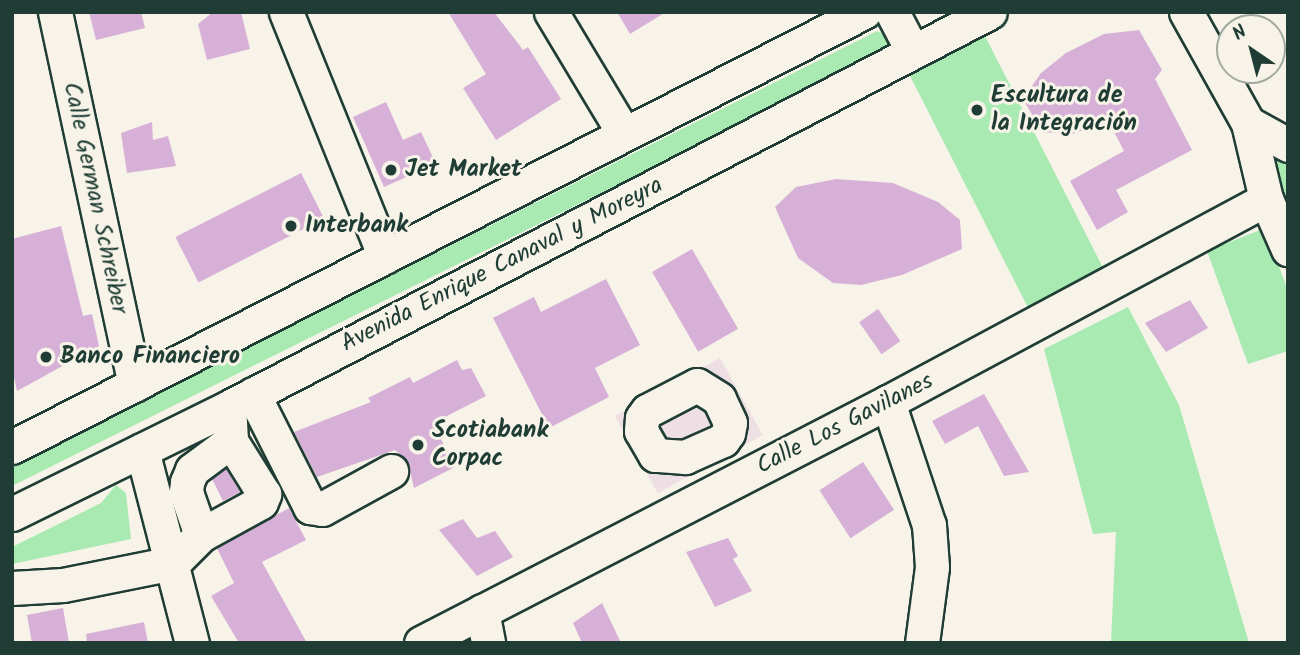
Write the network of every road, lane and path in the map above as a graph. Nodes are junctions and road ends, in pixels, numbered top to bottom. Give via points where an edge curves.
1 (55, 12) edge
2 (285, 12) edge
3 (551, 12) edge
4 (864, 12) edge
5 (892, 12) edge
6 (990, 12) edge
7 (1186, 12) edge
8 (914, 52) junction
9 (1248, 123) junction
10 (623, 132) junction
11 (1288, 145) edge
12 (1266, 200) junction
13 (1288, 249) edge
14 (385, 257) junction
15 (135, 384) junction
16 (241, 401) junction
17 (888, 402) junction
18 (231, 441) junction
19 (12, 447) edge
20 (142, 450) junction
21 (700, 452) dead end
22 (391, 471) dead end
23 (152, 488) junction
24 (721, 488) junction
25 (186, 492) junction
26 (12, 514) edge
27 (201, 535) junction
28 (173, 563) junction
29 (12, 588) edge
30 (485, 627) edge
31 (192, 643) edge
32 (421, 643) edge
33 (922, 643) edge

1 - 15 street, Calle German Schreiber
2 - 14 street
3 - 10 street
4 - 10 street
5 - 8 street
6 - 8 street, Avenida Enrique Canaval y Moreyra
7 - 9 street
8 - 16 street, Avenida Enrique Canaval y Moreyra
9 - 11 street
9 - 12 street
10 - 14 street
12 - 13 street
12 - 17 street, Calle Los Gavilanes
14 - 15 street
15 - 19 street
16 - 18 street
16 - 20 street, Avenida Enrique Canaval y Moreyra
16 - 22 street via 310,507 321,509
17 - 24 street, Calle Los Gavilanes
17 - 33 street via 929,526 932,567
18 - 25 street via 192,470
18 - 27 street via 264,494 261,502
20 - 23 street
20 - 26 street, Avenida Enrique Canaval y Moreyra
21 - 24 street
23 - 25 street
23 - 28 street
24 - 30 street, Calle Los Gavilanes
25 - 27 street
27 - 28 street
28 - 29 street via 63,585
28 - 31 street
30 - 32 street, Calle Los Gavilanes

